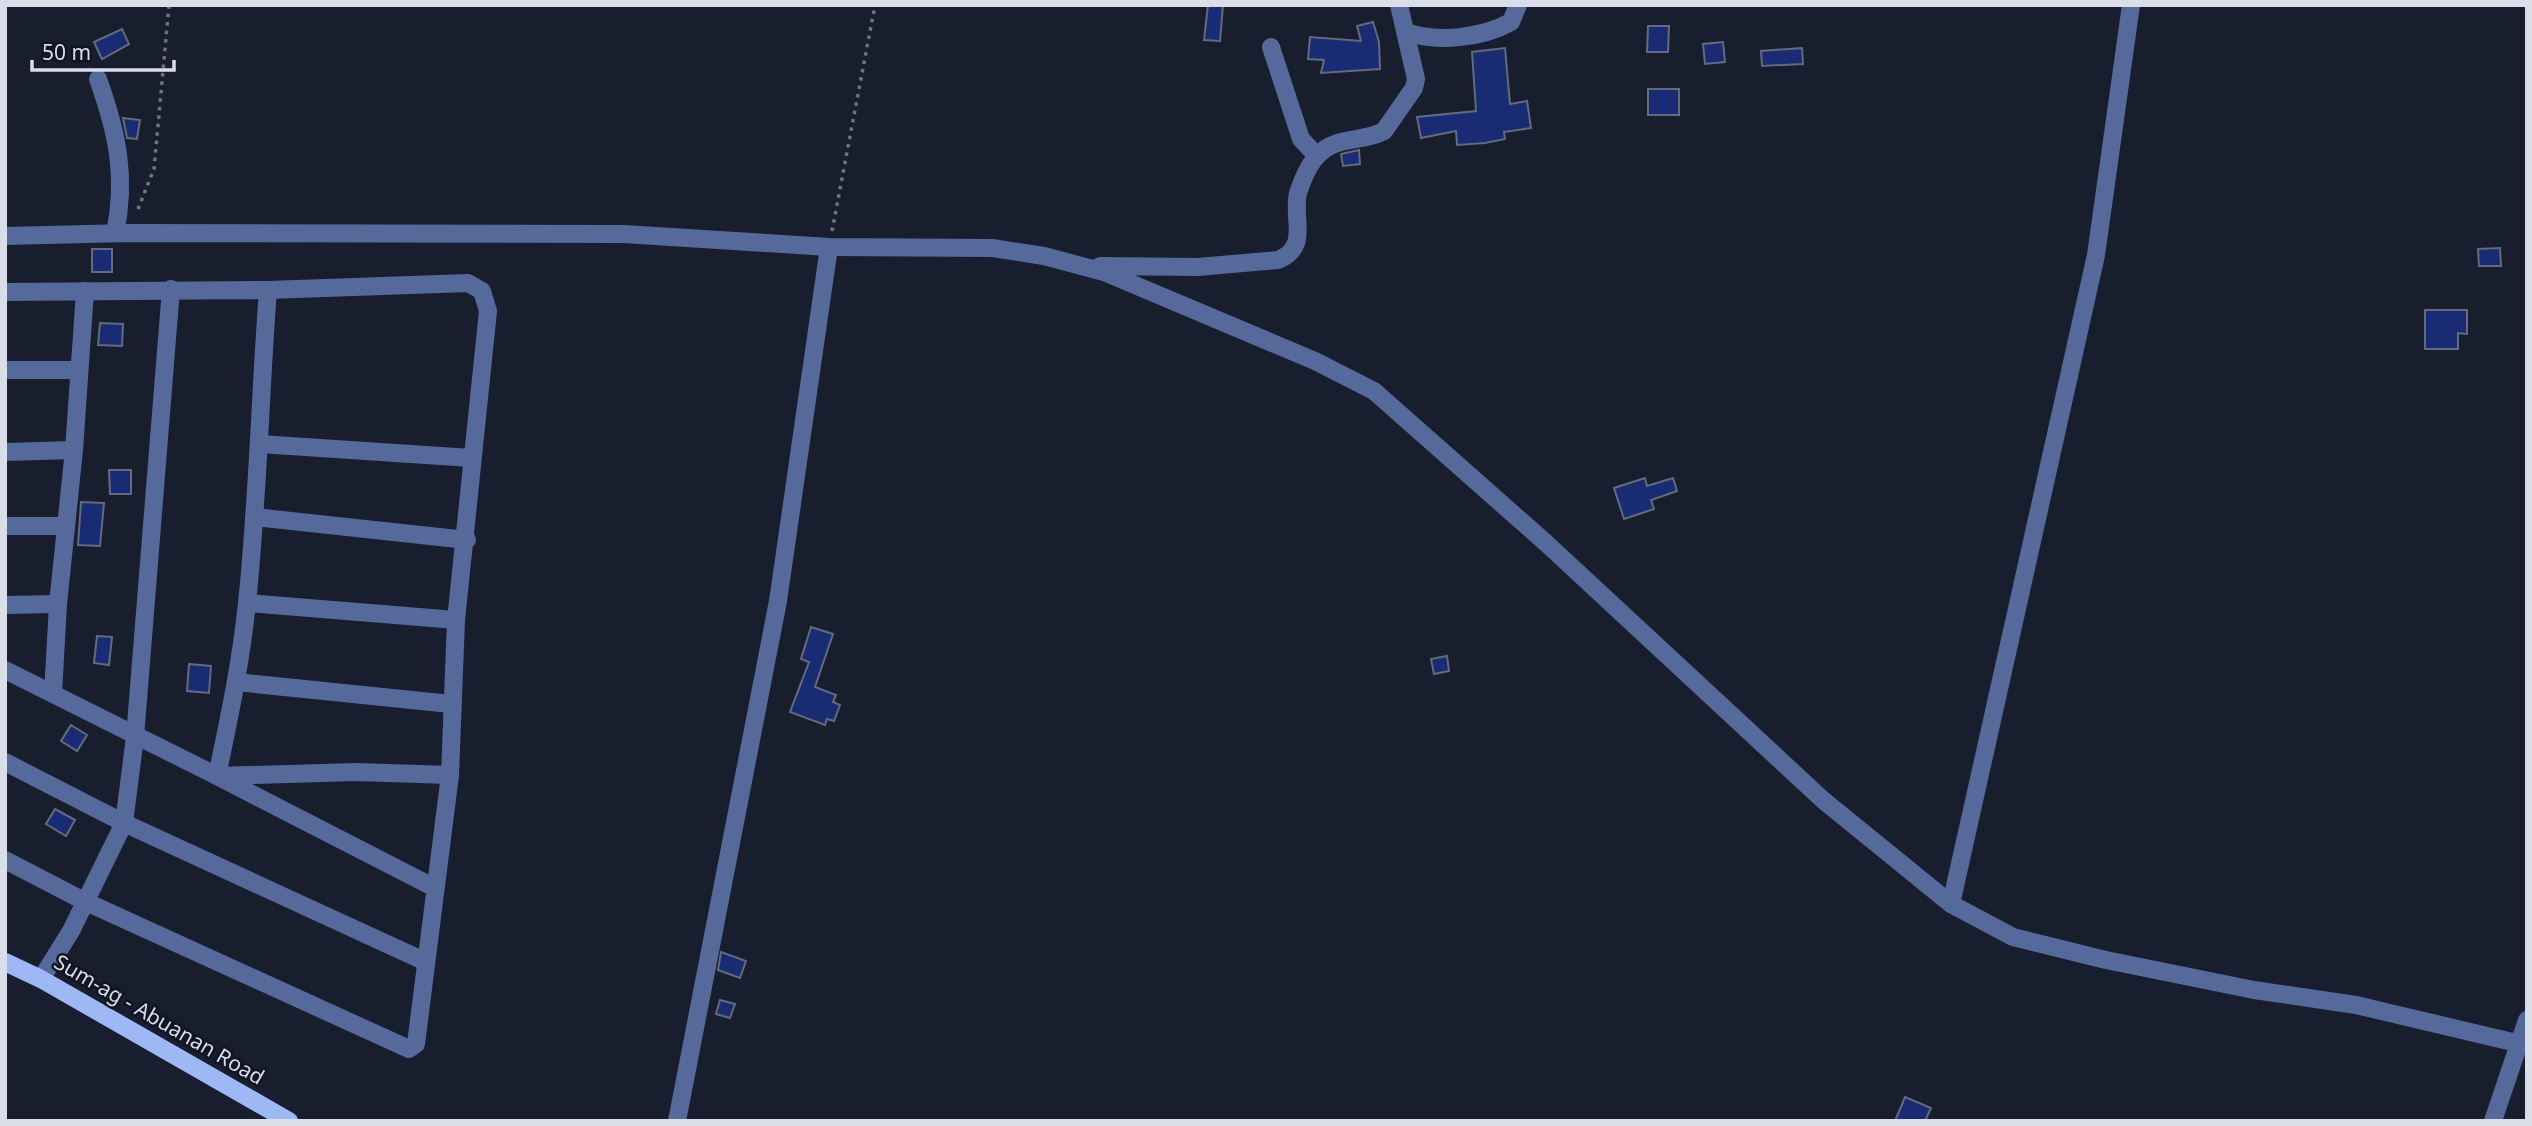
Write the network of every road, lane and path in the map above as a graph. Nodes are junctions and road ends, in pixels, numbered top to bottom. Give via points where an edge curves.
1 (169, 5) edge
2 (875, 5) edge
3 (1399, 5) edge
4 (1518, 5) edge
5 (2131, 5) edge
6 (1406, 32) junction
7 (1271, 47) dead end
8 (98, 79) dead end
9 (1317, 156) junction
10 (122, 233) junction
11 (5, 236) edge
12 (829, 247) junction
13 (1084, 267) junction
14 (171, 289) junction
15 (268, 290) junction
16 (85, 291) junction
17 (5, 292) edge
18 (5, 370) edge
19 (78, 370) junction
20 (260, 444) junction
21 (74, 450) junction
22 (5, 453) edge
23 (471, 457) junction
24 (254, 517) junction
25 (5, 526) edge
26 (66, 526) junction
27 (467, 540) junction
28 (247, 603) junction
29 (58, 604) junction
30 (5, 605) edge
31 (456, 620) junction
32 (5, 670) edge
33 (236, 682) junction
34 (53, 695) junction
35 (451, 704) junction
36 (135, 737) junction
37 (5, 762) edge
38 (450, 775) junction
39 (217, 776) junction
40 (124, 822) junction
41 (5, 860) edge
42 (435, 888) junction
43 (84, 901) junction
44 (1951, 904) junction
45 (424, 961) junction
46 (5, 962) edge
47 (41, 979) junction
48 (2527, 1020) edge
49 (2524, 1043) edge
50 (289, 1121) edge
51 (677, 1121) edge
52 (2493, 1121) edge

1 - 10 path via 154,169
2 - 12 path
3 - 6 street
4 - 6 street via 1511,22 1492,32 1419,37
5 - 44 street via 2096,255
6 - 9 street via 1416,79 1391,123 1378,134 1331,144
7 - 9 street via 1301,139
8 - 10 street via 114,122 121,160
9 - 13 street via 1298,194 1296,247 1284,257 1198,267
10 - 11 street
10 - 12 street via 611,234
12 - 13 street via 992,248
12 - 51 street via 778,601
13 - 44 street via 1315,360 1374,391 1823,800
14 - 15 street
14 - 16 street
14 - 36 street
15 - 20 street
15 - 23 street via 468,283 482,290 488,311
16 - 17 street
16 - 19 street
18 - 19 street
19 - 21 street
20 - 23 street
20 - 24 street
21 - 22 street
21 - 26 street
23 - 27 street
24 - 27 street
24 - 28 street
25 - 26 street
26 - 29 street
27 - 31 street
28 - 31 street
28 - 33 street
29 - 30 street
29 - 34 street
31 - 35 street
32 - 34 street
33 - 35 street
33 - 39 street
34 - 36 street
35 - 38 street
36 - 39 street
36 - 40 street
37 - 40 street
38 - 39 street
38 - 42 street
39 - 42 street
40 - 43 street
40 - 45 street
41 - 43 street
42 - 45 street
43 - 45 street via 409,1049 416,1044
43 - 47 street
44 - 49 street via 2013,937 2106,960 2356,1005
46 - 47 main road, Sum-ag - Abuanan Road
47 - 50 main road, Sum-ag - Abuanan Road
48 - 49 street
49 - 52 street

